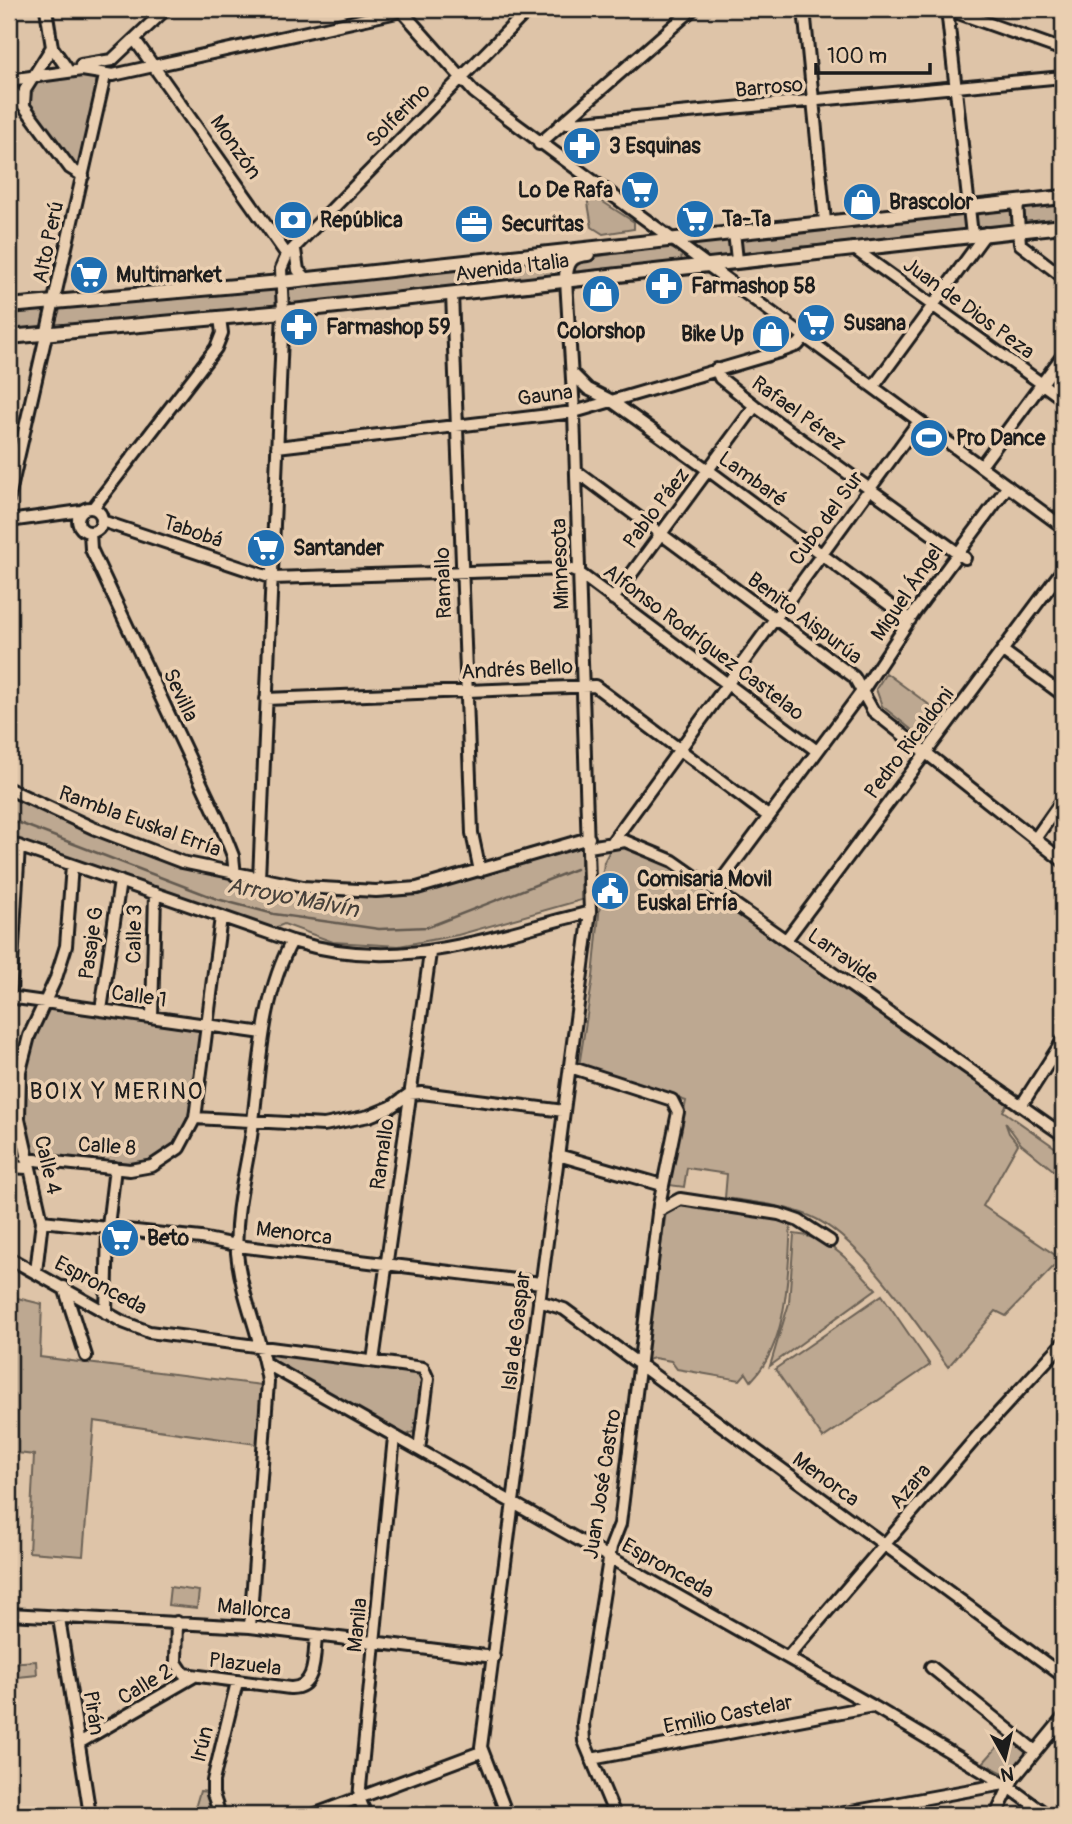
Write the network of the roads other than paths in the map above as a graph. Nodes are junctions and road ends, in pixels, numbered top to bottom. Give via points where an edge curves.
1 (46, 9) edge
2 (166, 9) edge
3 (529, 9) edge
4 (693, 9) edge
5 (804, 9) edge
6 (947, 9) edge
7 (403, 10) edge
8 (135, 40) junction
9 (52, 47) junction
10 (1063, 50) edge
11 (156, 67) junction
12 (61, 70) junction
13 (34, 76) junction
14 (105, 76) junction
15 (1063, 77) edge
16 (461, 79) junction
17 (9, 80) edge
18 (9, 86) edge
19 (955, 88) junction
20 (814, 102) junction
21 (24, 103) junction
22 (561, 124) junction
23 (539, 144) junction
24 (83, 176) junction
25 (1063, 197) edge
26 (1017, 202) junction
27 (969, 207) junction
28 (825, 221) junction
29 (1063, 226) edge
30 (1019, 230) junction
31 (734, 232) junction
32 (986, 233) junction
33 (972, 235) junction
34 (672, 238) junction
35 (631, 242) junction
36 (853, 248) junction
37 (291, 253) junction
38 (737, 260) junction
39 (707, 264) junction
40 (1063, 277) edge
41 (307, 279) junction
42 (566, 280) junction
43 (281, 282) junction
44 (452, 293) junction
45 (55, 302) junction
46 (9, 306) edge
47 (934, 307) junction
48 (283, 312) junction
49 (220, 318) junction
50 (787, 322) junction
51 (48, 333) junction
52 (806, 335) junction
53 (9, 337) edge
54 (779, 352) junction
55 (1063, 355) edge
56 (716, 369) junction
57 (572, 373) junction
58 (1042, 383) junction
59 (874, 386) junction
60 (1063, 399) edge
61 (610, 400) junction
62 (755, 406) junction
63 (574, 412) junction
64 (919, 421) junction
65 (456, 425) junction
66 (277, 447) junction
67 (981, 466) junction
68 (708, 470) junction
69 (576, 471) junction
70 (1007, 485) junction
71 (871, 489) junction
72 (9, 498) edge
73 (93, 508) junction
74 (81, 511) junction
75 (51, 516) junction
76 (9, 521) edge
77 (102, 521) junction
78 (79, 527) junction
79 (1063, 527) edge
80 (90, 532) junction
81 (661, 534) junction
82 (824, 554) junction
83 (961, 556) junction
84 (1063, 569) edge
85 (462, 572) junction
86 (579, 573) junction
87 (272, 578) junction
88 (613, 599) junction
89 (775, 619) junction
90 (910, 620) junction
91 (1003, 651) junction
92 (728, 685) junction
93 (583, 686) junction
94 (863, 690) junction
95 (466, 691) junction
96 (1063, 695) edge
97 (266, 699) junction
98 (679, 748) junction
99 (817, 751) junction
100 (926, 753) junction
101 (9, 789) edge
102 (1063, 799) edge
103 (768, 816) junction
104 (1035, 839) junction
105 (613, 841) junction
106 (589, 843) junction
107 (14, 845) edge
108 (1063, 861) edge
109 (72, 865) junction
110 (480, 871) junction
111 (235, 875) junction
112 (259, 879) junction
113 (120, 881) junction
114 (715, 889) junction
115 (155, 892) junction
116 (590, 912) junction
117 (221, 916) junction
118 (786, 940) junction
119 (292, 941) junction
120 (430, 953) junction
121 (9, 997) edge
122 (44, 1002) junction
123 (101, 1010) junction
124 (152, 1017) junction
125 (207, 1025) junction
126 (263, 1033) junction
127 (1063, 1040) edge
128 (570, 1067) junction
129 (409, 1094) junction
130 (1021, 1106) junction
131 (564, 1111) junction
132 (195, 1118) junction
133 (14, 1119) edge
134 (253, 1121) junction
135 (1063, 1135) edge
136 (558, 1155) junction
137 (27, 1163) junction
138 (9, 1167) edge
139 (115, 1168) junction
140 (662, 1185) junction
141 (658, 1211) junction
142 (41, 1221) junction
143 (108, 1226) junction
144 (830, 1241) dead end
145 (237, 1244) junction
146 (9, 1258) edge
147 (386, 1263) junction
148 (36, 1272) junction
149 (541, 1283) junction
150 (64, 1287) junction
151 (538, 1301) junction
152 (106, 1313) junction
153 (1063, 1343) edge
154 (262, 1349) junction
155 (86, 1356) dead end
156 (373, 1361) junction
157 (265, 1363) junction
158 (639, 1365) junction
159 (394, 1437) junction
160 (419, 1450) junction
161 (514, 1503) junction
162 (884, 1547) junction
163 (611, 1558) junction
164 (9, 1614) edge
165 (58, 1618) junction
166 (177, 1622) junction
167 (250, 1627) junction
168 (316, 1635) junction
169 (374, 1643) junction
170 (494, 1657) junction
171 (788, 1657) junction
172 (932, 1667) dead end
173 (1063, 1676) edge
174 (193, 1677) junction
175 (237, 1682) junction
176 (873, 1706) junction
177 (1063, 1718) edge
178 (79, 1743) junction
179 (1035, 1751) junction
180 (481, 1752) junction
181 (591, 1759) junction
182 (1006, 1786) junction
183 (359, 1797) junction
184 (90, 1815) edge
185 (220, 1815) edge
186 (313, 1815) edge
187 (366, 1815) edge
188 (507, 1815) edge
189 (614, 1815) edge
190 (834, 1815) edge
191 (996, 1815) edge
192 (1047, 1815) edge

1 - 9 street
2 - 8 street
3 - 16 street, Solferino
4 - 22 street
5 - 20 street
6 - 10 street
6 - 19 street
7 - 11 street
7 - 16 street
8 - 11 street, Monzón
8 - 12 street via 107,62
9 - 12 street
9 - 13 street
11 - 14 street
11 - 37 street, Monzón
12 - 13 street
12 - 14 street
13 - 17 street
13 - 21 street via 25,90
14 - 24 street, Alto Perú
15 - 19 street, Barroso
16 - 23 street
16 - 37 street, Solferino
18 - 21 street
19 - 20 street, Barroso
19 - 27 street
20 - 22 street, Barroso
20 - 28 street
21 - 24 street via 70,168
22 - 23 street
23 - 34 street
24 - 45 street, Alto Perú
25 - 26 main road, Avenida Italia
26 - 27 main road, Avenida Italia
26 - 30 street
27 - 28 main road, Avenida Italia
27 - 33 street
28 - 31 main road, Avenida Italia
29 - 30 main road, Avenida Italia
30 - 32 main road, Avenida Italia
30 - 40 street via 1020,244
31 - 34 main road, Avenida Italia
31 - 38 street
32 - 33 main road, Avenida Italia
32 - 47 street
33 - 36 main road, Avenida Italia
34 - 35 main road, Avenida Italia
34 - 39 street
35 - 41 main road, Avenida Italia
35 - 42 main road via 616,251 573,257
36 - 38 main road, Avenida Italia
36 - 47 street, Juan de Dios Peza
37 - 41 street
37 - 43 street
38 - 39 main road, Avenida Italia
39 - 42 main road, Avenida Italia
39 - 50 street
41 - 43 main road, Avenida Italia
42 - 44 main road, Avenida Italia
42 - 57 street, Minnesota
43 - 45 main road, Avenida Italia
43 - 48 street
44 - 48 main road, Avenida Italia
44 - 65 street, Ramallo
45 - 46 main road, Avenida Italia
45 - 51 street, Alto Perú
47 - 58 street, Juan de Dios Peza
47 - 59 street
48 - 49 main road, Avenida Italia
48 - 66 street
49 - 51 main road, Avenida Italia
49 - 73 street via 222,333 216,348
50 - 52 street
50 - 54 street via 788,338
51 - 53 main road, Avenida Italia
51 - 72 street, Alto Perú
52 - 54 street, Gauna via 798,345
52 - 59 street
54 - 56 street, Gauna
55 - 58 street
56 - 61 street, Gauna
56 - 62 street, Rafael Pérez via 720,378
57 - 61 street, Lambaré via 588,389
57 - 63 street, Minnesota
58 - 60 street, Juan de Dios Peza
58 - 67 street
59 - 64 street
61 - 63 street, Gauna
61 - 68 street, Lambaré
62 - 68 street, Pablo Páez
62 - 71 street, Rafael Pérez
63 - 65 street, Gauna
63 - 69 street, Minnesota
64 - 67 street
64 - 71 street, Cubo del Sur
65 - 66 street, Gauna
65 - 85 street, Ramallo
66 - 87 street
67 - 70 street
68 - 81 street, Pablo Páez
68 - 82 street, Lambaré
69 - 81 street, Benito Aispurúa
69 - 86 street, Minnesota
70 - 79 street
70 - 83 street, Miguel Ángel
71 - 82 street, Cubo del Sur
71 - 83 street, Rafael Pérez
73 - 74 street
73 - 77 street
74 - 75 street
74 - 78 street
75 - 76 street
75 - 78 street
77 - 80 street
77 - 87 street, Tabobá
78 - 80 street
80 - 111 street, Sevilla via 91,549 220,823
81 - 88 street, Pablo Páez
81 - 89 street, Benito Aispurúa
82 - 89 street, Cubo del Sur
82 - 90 street, Lambaré
83 - 90 street, Miguel Ángel
84 - 91 street, Pedro Ricaldoni
85 - 86 street, Alfonso Rodríguez Castelao via 569,569
85 - 87 street, Alfonso Rodríguez Castelao
85 - 95 street, Ramallo
86 - 88 street, Alfonso Rodríguez Castelao
86 - 93 street, Minnesota
87 - 97 street
88 - 92 street, Alfonso Rodríguez Castelao
89 - 92 street, Cubo del Sur
89 - 94 street, Benito Aispurúa via 854,677
90 - 94 street, Miguel Ángel
91 - 96 street
91 - 100 street, Pedro Ricaldoni
92 - 98 street, Cubo del Sur
92 - 99 street, Alfonso Rodríguez Castelao
93 - 95 street, Andrés Bello
93 - 98 street, Andrés Bello via 598,687
93 - 106 street, Minnesota
94 - 99 street, Miguel Ángel
94 - 100 street, Benito Aispurúa via 873,711
95 - 97 street, Andrés Bello
95 - 110 street, Ramallo via 472,845
97 - 112 street
98 - 103 street, Andrés Bello
98 - 105 street, Cubo del Sur
99 - 103 street, Miguel Ángel
100 - 104 street, Benito Aispurúa
100 - 118 street, Pedro Ricaldoni
101 - 111 street, Rambla Euskal Erría via 182,862
102 - 104 street
103 - 114 street, Miguel Ángel
104 - 108 street, Benito Aispurúa
105 - 106 street, Larravide
105 - 114 street, Larravide via 660,854
106 - 110 street, Rambla Euskal Erría
106 - 116 street, Isla de Gaspar
107 - 109 street
107 - 121 street
109 - 113 street
109 - 122 street, Calle 4 via 69,933
110 - 112 street, Rambla Euskal Erría via 429,886 376,891
111 - 112 street, Rambla Euskal Erría
113 - 115 street
113 - 123 street, Pasaje G
114 - 118 street, Larravide
115 - 117 street
115 - 124 street, Calle 3
116 - 120 street
116 - 128 street, Isla de Gaspar
117 - 119 street
117 - 125 street
118 - 130 street, Larravide
119 - 120 street via 360,954
119 - 126 street via 280,964
120 - 129 street, Ramallo
121 - 122 street, Calle 1
122 - 123 street, Calle 1
122 - 133 street, Calle 4 via 22,1061
123 - 124 street, Calle 1
124 - 125 street, Calle 1
125 - 126 street, Calle 1
125 - 132 street
126 - 134 street
127 - 130 street
128 - 131 street, Isla de Gaspar
128 - 140 street, Juan José Castro via 672,1100 678,1112
129 - 131 street
129 - 134 street via 391,1108 337,1124
129 - 147 street, Ramallo
130 - 135 street, Larravide
131 - 136 street, Isla de Gaspar
132 - 134 street
132 - 139 street, Calle 8 via 179,1148 152,1166
133 - 137 street, Calle 4
134 - 145 street
136 - 140 street
136 - 149 street, Isla de Gaspar
137 - 138 street, Calle 8
137 - 139 street, Calle 8
137 - 142 street, Calle 4
139 - 143 street
140 - 141 street, Juan José Castro
141 - 144 street via 680,1199 779,1214
141 - 158 street, Juan José Castro
142 - 143 street, Menorca
142 - 148 street, Calle 4
143 - 145 street, Menorca
143 - 152 street
145 - 147 street, Menorca
145 - 154 street
146 - 148 street, Espronceda
147 - 149 street, Menorca
147 - 156 street, Ramallo
148 - 150 street, Espronceda
149 - 151 street, Isla de Gaspar
150 - 152 street, Espronceda
150 - 155 street
151 - 158 street, Menorca via 564,1309
151 - 161 street, Isla de Gaspar
152 - 154 street, Espronceda via 149,1332
153 - 162 street, Azara
154 - 156 street, Espronceda
154 - 157 street
156 - 160 street, Espronceda via 424,1370 428,1379
157 - 159 street, Espronceda
157 - 167 street via 268,1382
158 - 162 street, Menorca
158 - 163 street, Juan José Castro via 620,1524
159 - 160 street, Espronceda
159 - 169 street, Manila
160 - 161 street, Espronceda
161 - 163 street, Espronceda
161 - 170 street, Isla de Gaspar
162 - 171 street, Azara
162 - 173 street, Menorca
163 - 171 street, Espronceda
163 - 181 street, Juan José Castro via 583,1723
164 - 165 street, Mallorca
165 - 166 street, Mallorca
165 - 178 street, Pirán
166 - 167 street, Mallorca
166 - 174 street, Plazuela via 176,1662 180,1671
167 - 168 street, Mallorca
168 - 169 street, Mallorca
168 - 175 street, Plazuela via 312,1672 302,1687
169 - 170 street, Mallorca
169 - 183 street, Manila
170 - 180 street, Isla de Gaspar
171 - 176 street, Espronceda
172 - 179 street
174 - 175 street, Plazuela
174 - 178 street, Calle 2
175 - 185 street, Irún via 213,1781
176 - 181 street, Emilio Castelar
176 - 182 street, Espronceda
177 - 179 street
178 - 184 street, Pirán
179 - 182 street
180 - 183 street
180 - 188 street
181 - 189 street, Juan José Castro
182 - 190 street
182 - 191 street
182 - 192 street, Espronceda
183 - 186 street
183 - 187 street, Manila

